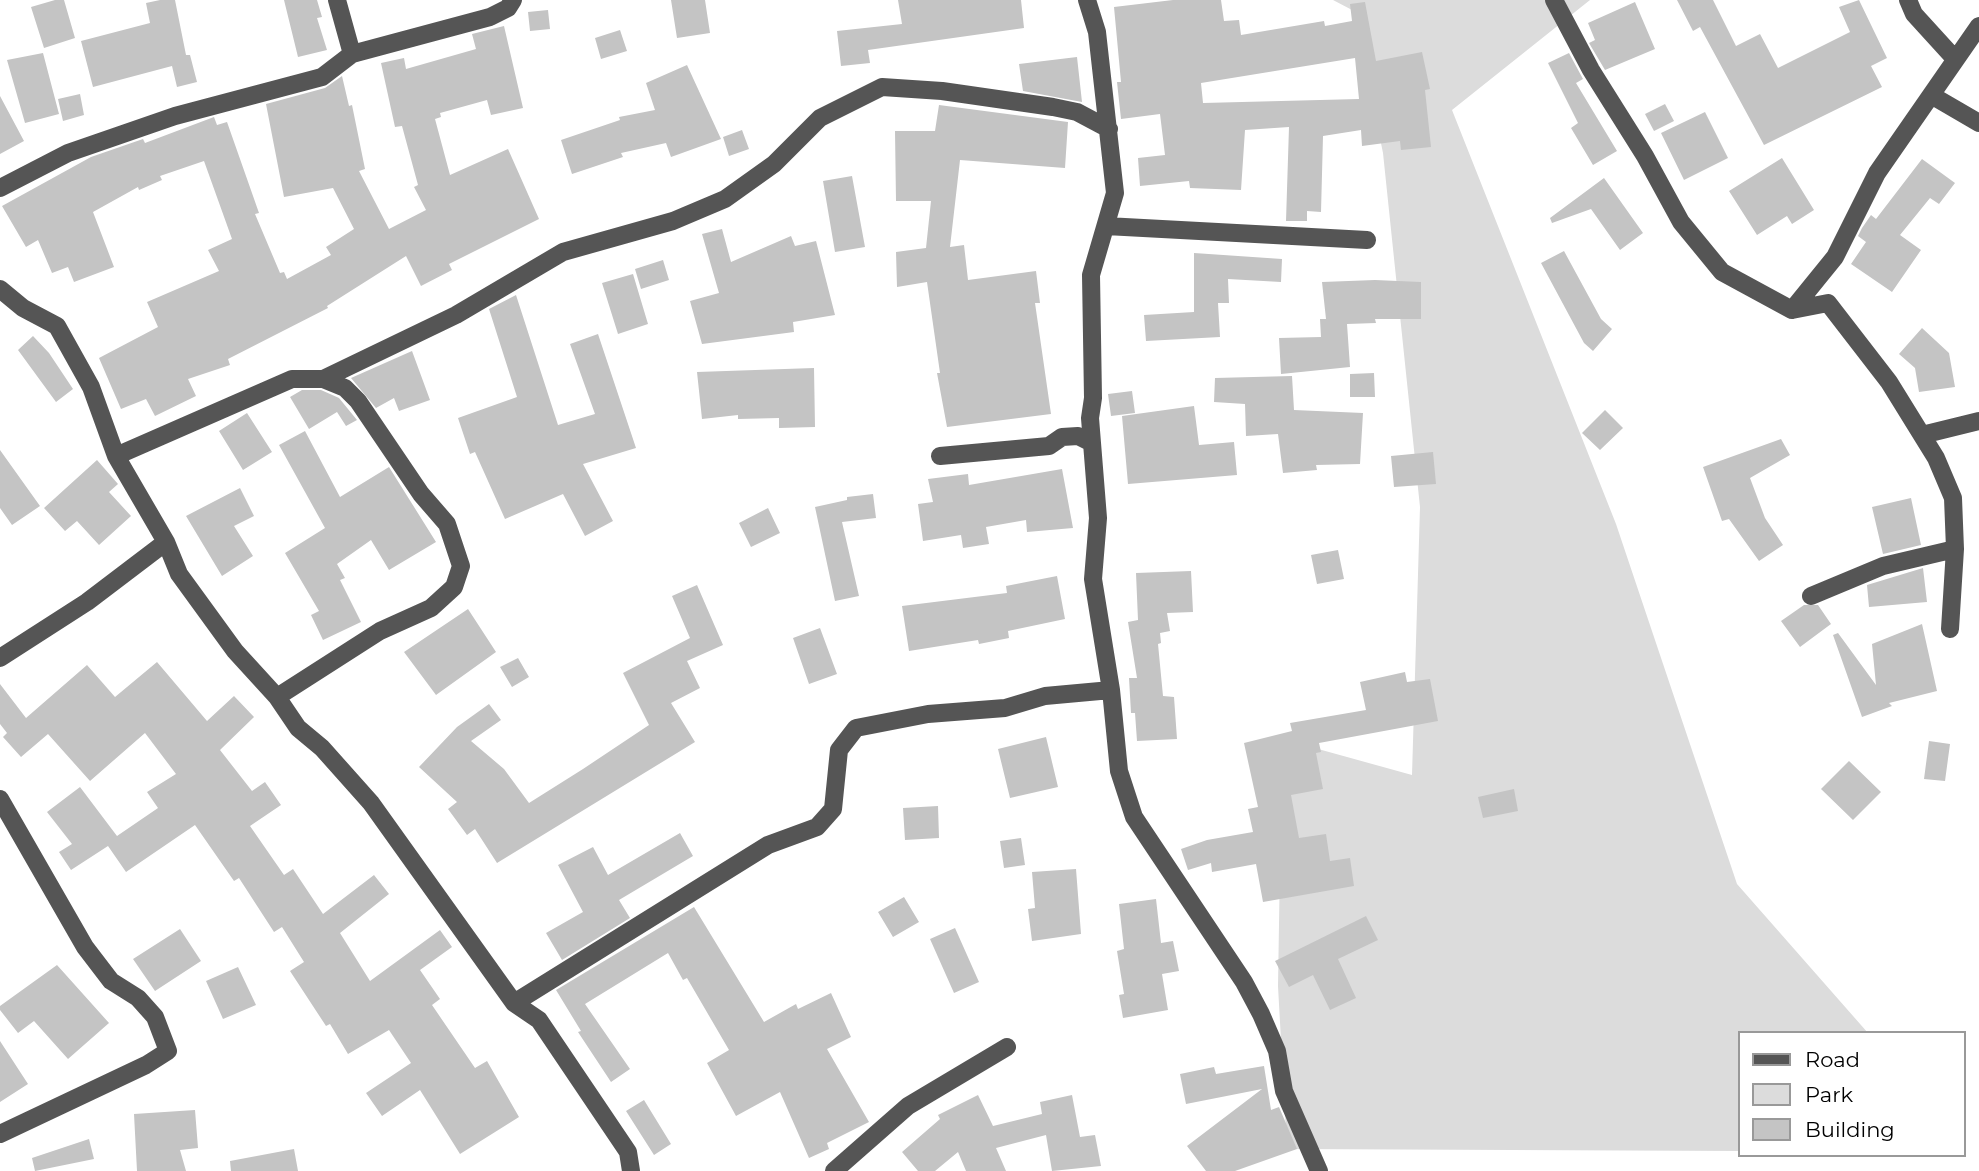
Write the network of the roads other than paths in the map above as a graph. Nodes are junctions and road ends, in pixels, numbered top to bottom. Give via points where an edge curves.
1 (337, 0) edge
2 (513, 0) edge
3 (1087, 0) edge
4 (1554, 0) edge
5 (1909, 0) edge
6 (1979, 26) edge
7 (352, 54) junction
8 (1955, 59) junction
9 (1931, 94) junction
10 (1979, 123) edge
11 (1108, 129) junction
12 (0, 188) edge
13 (1106, 226) junction
14 (1367, 240) dead end
15 (0, 289) edge
16 (1792, 310) junction
17 (323, 379) junction
18 (1979, 421) edge
19 (1922, 435) junction
20 (1092, 443) junction
21 (116, 456) junction
22 (940, 456) dead end
23 (166, 542) junction
24 (1955, 549) junction
25 (1811, 596) dead end
26 (1950, 629) dead end
27 (0, 659) edge
28 (1111, 690) junction
29 (277, 697) junction
30 (0, 799) edge
31 (514, 1003) junction
32 (1007, 1047) dead end
33 (0, 1134) edge
34 (631, 1171) edge
35 (834, 1171) edge
36 (1319, 1171) edge

1 - 7 street
2 - 7 street via 508,8 490,16
3 - 11 street via 1097,32
4 - 16 street via 1681,222 1722,272
5 - 8 street via 1914,14
6 - 8 street
7 - 12 street via 321,77 175,116 68,153
8 - 9 street
9 - 10 street
9 - 16 street via 1877,173 1835,257
11 - 13 street via 1115,193
11 - 17 street via 1077,112 1053,107 882,87 820,118 774,164 725,199 673,221 563,252 456,315
13 - 14 street
13 - 20 street via 1091,275
15 - 21 street via 57,326 91,387
16 - 19 street via 1828,303 1889,382
17 - 21 street via 292,379
17 - 29 street via 345,388 358,401 447,524 461,566 454,587 431,608 380,631
18 - 19 street
19 - 24 street via 1953,498
20 - 22 street via 1078,436 1062,437 1049,446
20 - 28 street via 1098,518 1093,579
21 - 23 street
23 - 27 street via 87,602
23 - 29 street via 195,597
24 - 25 street via 1883,566
24 - 26 street
28 - 31 street via 1045,696 1006,708 928,714 856,728 839,750 833,808 817,827 768,845
28 - 36 street via 1119,771 1134,817 1261,1014 1277,1051 1284,1091
29 - 31 street via 298,728 371,803
30 - 33 street via 85,947 111,981 138,998 155,1017 167,1051
31 - 34 street via 540,1020 628,1152
32 - 35 street via 908,1106

